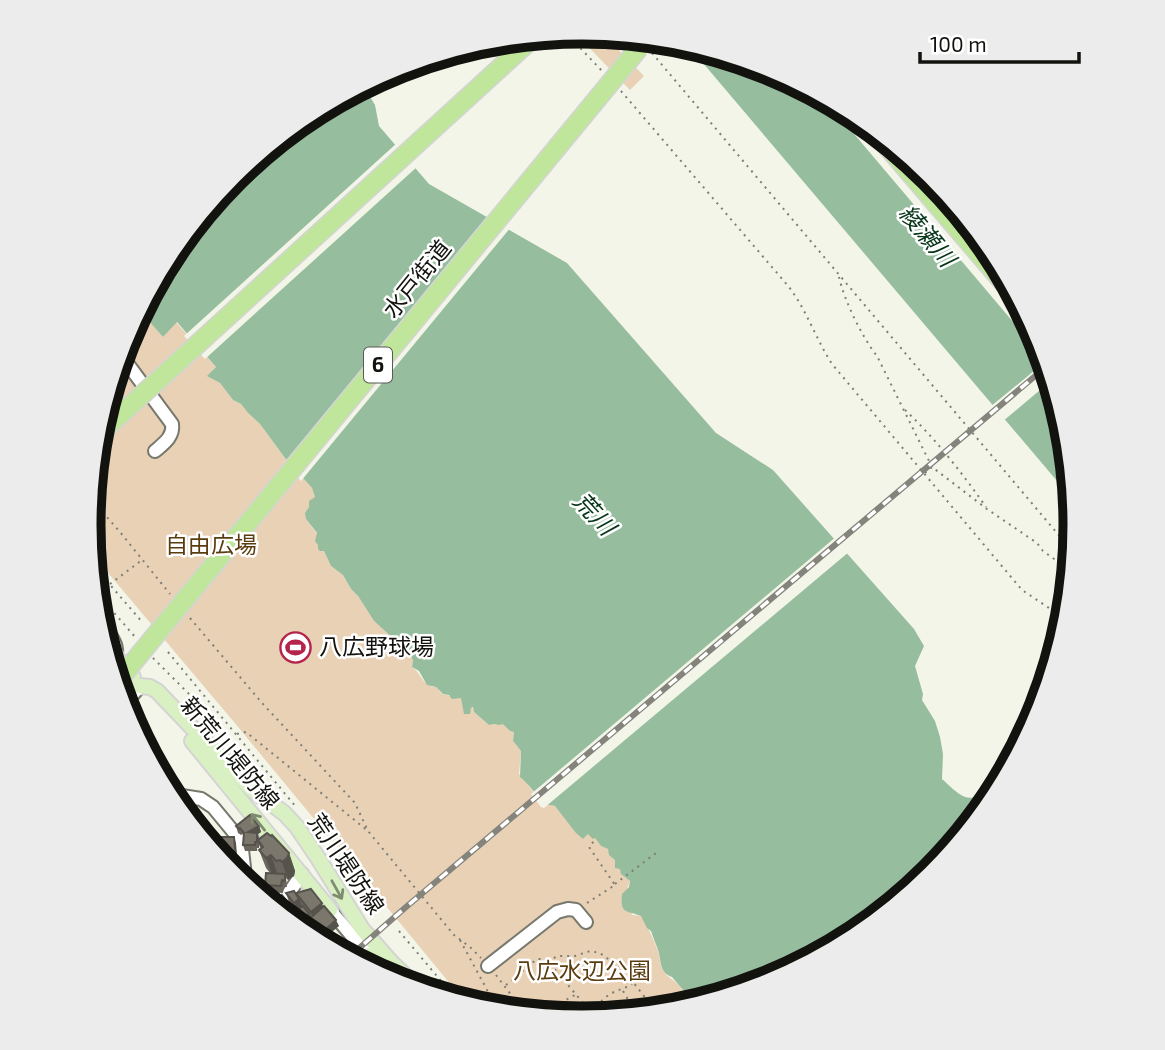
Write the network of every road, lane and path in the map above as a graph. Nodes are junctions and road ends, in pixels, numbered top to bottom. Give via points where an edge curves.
1 (576, 44) edge
2 (522, 48) edge
3 (644, 48) edge
4 (649, 49) edge
5 (609, 79) dead end
6 (618, 88) dead end
7 (905, 168) edge
8 (986, 263) edge
9 (839, 276) junction
10 (129, 365) edge
11 (904, 409) junction
12 (112, 422) edge
13 (155, 451) dead end
14 (932, 467) junction
15 (924, 474) junction
16 (987, 509) junction
17 (101, 512) edge
18 (1063, 541) edge
19 (142, 560) junction
20 (1062, 564) edge
21 (104, 578) edge
22 (110, 585) junction
23 (169, 593) dead end
24 (108, 606) edge
25 (184, 611) dead end
26 (1056, 613) edge
27 (143, 623) dead end
28 (140, 643) dead end
29 (167, 652) dead end
30 (149, 653) dead end
31 (124, 670) edge
32 (125, 673) edge
33 (140, 685) junction
34 (132, 694) edge
35 (216, 711) junction
36 (209, 716) junction
37 (236, 734) junction
38 (235, 752) dead end
39 (185, 797) edge
40 (300, 811) dead end
41 (308, 821) dead end
42 (368, 831) junction
43 (594, 841) dead end
44 (656, 853) dead end
45 (244, 867) edge
46 (302, 874) junction
47 (615, 885) junction
48 (278, 897) edge
49 (286, 898) junction
50 (283, 902) edge
51 (383, 909) dead end
52 (330, 910) joint
53 (576, 910) junction
54 (586, 922) dead end
55 (400, 932) dead end
56 (459, 939) junction
57 (364, 954) edge
58 (548, 962) junction
59 (488, 966) junction
60 (408, 974) edge
61 (633, 982) junction
62 (442, 984) edge
63 (505, 985) junction
64 (623, 990) junction
65 (575, 994) junction
66 (491, 997) edge
67 (518, 1002) edge
68 (642, 1002) edge
69 (631, 1003) edge
70 (544, 1004) edge
71 (585, 1006) edge
72 (596, 1006) edge

1 - 5 path
2 - 12 highway, bridge
3 - 32 highway, 水戸街道 / 6, bridge
4 - 9 path
6 - 15 path via 789,287 832,364
7 - 8 highway
9 - 11 path via 842,291
9 - 18 path
10 - 13 street via 172,424 168,440
11 - 14 path
11 - 16 path
14 - 15 path
14 - 16 path
15 - 26 path via 1022,590
16 - 20 path
17 - 19 path
19 - 22 path
19 - 23 path
21 - 22 path
22 - 27 path
24 - 28 path
25 - 42 path via 355,803
29 - 35 path
30 - 36 path
31 - 33 main road, 新荒川堤防線
33 - 34 street
46 -> 33 main road, 新荒川堤防線
33 -> 60 main road, 荒川堤防線 via 157,691 251,789 297,827 362,929
35 - 36 path
35 - 37 path
36 - 38 path
37 - 40 path
37 - 42 path via 246,732
39 - 45 street via 213,807 241,841
41 - 51 path
42 - 56 path
43 - 47 path via 589,847
44 - 47 path
46 - 49 street
46 - 52 main road, 新荒川堤防線
47 - 53 path
48 - 49 street
49 - 50 street
52 - 57 street, 新荒川堤防線
53 - 54 street
53 - 59 street via 557,912
55 - 62 path
56 - 59 path
56 - 66 path
58 - 61 path via 557,956 600,953 631,971
58 - 63 path via 537,959
58 - 65 path
59 - 63 path
61 - 64 path
61 - 68 path via 644,996
63 - 67 path
64 - 69 path
64 - 72 path
65 - 70 path
65 - 71 path

